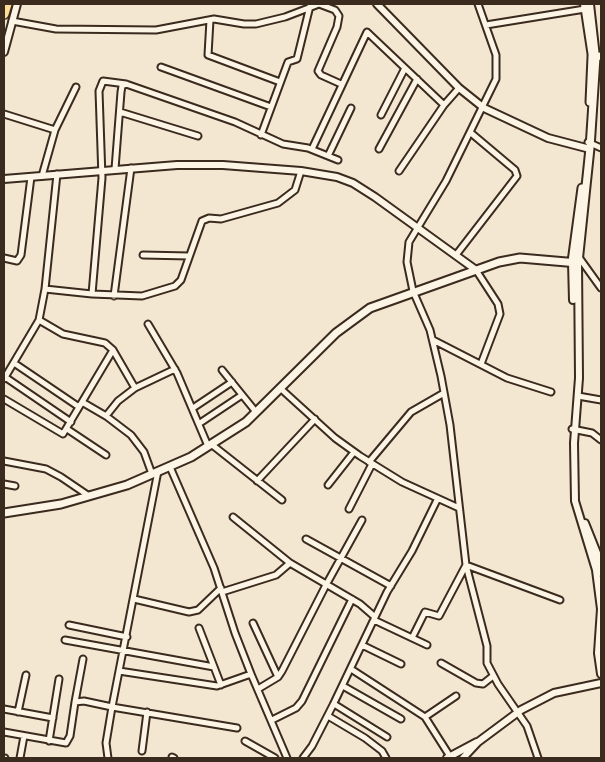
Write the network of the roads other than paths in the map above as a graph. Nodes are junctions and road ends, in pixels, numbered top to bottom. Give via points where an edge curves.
1 (5, 4) edge
2 (17, 4) edge
3 (377, 4) edge
4 (478, 4) edge
5 (310, 6) junction
6 (586, 6) edge
7 (4, 14) edge
8 (210, 20) junction
9 (12, 21) junction
10 (486, 24) junction
11 (4, 52) edge
12 (597, 57) edge
13 (161, 67) dead end
14 (405, 68) junction
15 (417, 80) junction
16 (280, 82) junction
17 (126, 84) junction
18 (341, 84) junction
19 (76, 87) dead end
20 (459, 88) junction
21 (444, 105) junction
22 (272, 107) junction
23 (352, 108) dead end
24 (484, 108) junction
25 (120, 112) junction
26 (4, 114) edge
27 (381, 115) dead end
28 (55, 130) junction
29 (471, 133) junction
30 (261, 135) junction
31 (198, 136) dead end
32 (589, 146) junction
33 (601, 148) edge
34 (312, 149) junction
35 (379, 149) dead end
36 (328, 156) junction
37 (338, 160) dead end
38 (132, 168) junction
39 (115, 169) junction
40 (102, 170) junction
41 (300, 171) junction
42 (399, 171) dead end
43 (57, 174) junction
44 (42, 176) junction
45 (31, 177) junction
46 (4, 179) edge
47 (417, 228) junction
48 (143, 255) dead end
49 (456, 255) junction
50 (189, 256) junction
51 (4, 258) edge
52 (576, 259) junction
53 (476, 270) junction
54 (601, 288) edge
55 (45, 289) junction
56 (413, 291) junction
57 (92, 294) junction
58 (114, 296) junction
59 (38, 320) junction
60 (148, 324) dead end
61 (433, 340) junction
62 (113, 350) junction
63 (14, 363) junction
64 (481, 364) junction
65 (174, 369) junction
66 (222, 370) dead end
67 (4, 378) edge
68 (232, 382) junction
69 (135, 388) junction
70 (280, 388) junction
71 (551, 392) dead end
72 (444, 393) junction
73 (242, 394) junction
74 (578, 396) junction
75 (4, 399) edge
76 (601, 400) edge
77 (80, 405) junction
78 (193, 408) junction
79 (256, 412) junction
80 (106, 416) junction
81 (315, 419) junction
82 (71, 422) junction
83 (200, 423) junction
84 (67, 429) junction
85 (574, 429) junction
86 (601, 440) edge
87 (210, 445) junction
88 (354, 452) junction
89 (106, 455) dead end
90 (4, 461) edge
91 (370, 463) junction
92 (170, 466) junction
93 (155, 472) junction
94 (257, 481) junction
95 (4, 484) edge
96 (328, 485) dead end
97 (15, 486) dead end
98 (575, 494) junction
99 (89, 496) junction
100 (282, 500) dead end
101 (437, 500) junction
102 (349, 508) dead end
103 (459, 508) junction
104 (4, 513) edge
105 (233, 517) dead end
106 (362, 520) dead end
107 (306, 539) dead end
108 (341, 558) junction
109 (290, 563) junction
110 (466, 565) junction
111 (601, 574) edge
112 (326, 585) junction
113 (391, 586) junction
114 (221, 590) junction
115 (134, 599) junction
116 (352, 599) junction
117 (560, 600) dead end
118 (374, 619) junction
119 (253, 622) dead end
120 (69, 625) dead end
121 (199, 628) dead end
122 (127, 637) junction
123 (412, 638) junction
124 (65, 640) dead end
125 (362, 645) junction
126 (427, 645) dead end
127 (123, 652) junction
128 (83, 659) dead end
129 (441, 663) dead end
130 (401, 664) dead end
131 (214, 667) junction
132 (351, 669) junction
133 (119, 671) junction
134 (251, 674) junction
135 (601, 674) edge
136 (26, 675) dead end
137 (493, 676) junction
138 (278, 677) junction
139 (59, 679) dead end
140 (601, 683) edge
141 (221, 685) junction
142 (343, 686) junction
143 (258, 689) junction
144 (456, 696) dead end
145 (75, 702) junction
146 (334, 704) junction
147 (112, 707) junction
148 (4, 709) edge
149 (18, 712) junction
150 (147, 712) junction
151 (517, 713) junction
152 (328, 716) junction
153 (425, 717) junction
154 (53, 718) junction
155 (401, 719) dead end
156 (272, 720) junction
157 (236, 728) dead end
158 (4, 732) edge
159 (24, 736) junction
160 (387, 737) dead end
161 (49, 741) junction
162 (245, 741) dead end
163 (478, 742) junction
164 (142, 751) dead end
165 (20, 758) edge
166 (108, 758) edge
167 (275, 758) edge
168 (287, 758) edge
169 (302, 758) edge
170 (386, 758) edge
171 (449, 758) edge
172 (463, 758) edge
173 (538, 758) edge

1 - 7 highway
2 - 9 street
3 - 20 street
4 - 10 street
5 - 8 street via 285,17 256,24
5 - 16 street via 298,58 288,62
5 - 18 street via 319,4 338,12 337,27 318,71
6 - 10 street
6 - 12 street
8 - 9 street via 170,29 141,31 56,29
8 - 16 street via 209,56
9 - 11 street
10 - 24 street via 498,66
12 - 32 main road
13 - 22 street
14 - 15 street
14 - 18 street via 367,32
14 - 27 street
15 - 21 street
15 - 35 street
16 - 22 street
17 - 25 street via 122,86
17 - 30 street via 219,116
17 - 40 street via 106,81 100,86
18 - 34 street
19 - 28 street
20 - 21 street
20 - 24 street
21 - 42 street
22 - 30 street
23 - 36 street
24 - 29 street
24 - 32 street via 548,138
25 - 31 street
25 - 39 street
26 - 28 street
28 - 44 street
29 - 47 street
29 - 49 street via 515,170 517,176
30 - 34 street via 283,144
32 - 33 street
32 - 52 main road
34 - 36 street
36 - 37 street
38 - 39 street
38 - 41 street via 223,165
38 - 58 street
39 - 40 street
40 - 43 street
40 - 57 street
41 - 47 street via 353,183
41 - 50 street via 295,190 278,204 227,218 202,221
43 - 44 street
43 - 55 street
44 - 45 street
45 - 46 street
45 - 51 street via 21,255 17,261
47 - 49 street
47 - 56 street via 407,249
48 - 50 street
49 - 53 street
50 - 58 street via 181,280 175,286 148,295
52 - 53 main road via 520,258
52 - 54 street
52 - 74 street
52 - 85 street
53 - 56 main road
53 - 64 street via 498,304 500,314
55 - 57 street
55 - 59 street
56 - 61 street
56 - 70 main road via 370,308 336,333
57 - 58 street
59 - 62 street via 63,334 100,340
59 - 63 street
60 - 65 street
61 - 64 street
61 - 72 street
62 - 69 street
62 - 77 street
63 - 67 street
63 - 77 street
64 - 71 street via 507,378
65 - 69 street
65 - 78 street
66 - 68 street
67 - 82 street
68 - 73 street
68 - 78 street
69 - 80 street
70 - 79 main road
70 - 81 street
72 - 91 street via 411,412
72 - 103 street
73 - 79 street
73 - 83 street
74 - 76 street
74 - 85 street
75 - 84 street via 61,434
77 - 80 street
77 - 82 street
78 - 83 street
79 - 87 main road
80 - 93 street via 136,441
81 - 88 street
81 - 94 street
82 - 84 street
83 - 87 street
84 - 89 street
85 - 86 street via 592,433
85 - 98 street
87 - 92 main road
87 - 94 street
88 - 91 street
88 - 96 street
90 - 99 street via 46,469
91 - 101 street
91 - 102 street
92 - 93 main road
92 - 114 street
93 - 99 main road via 127,485
93 - 115 street
94 - 100 street
95 - 97 street
98 - 111 street
98 - 135 street via 576,508 596,570 601,609 598,653
99 - 104 main road
101 - 103 street
101 - 113 street
103 - 110 street
105 - 109 street
106 - 108 street
107 - 108 street
108 - 112 street
108 - 113 street
109 - 112 street
109 - 114 street via 276,575
110 - 117 street
110 - 123 street via 439,616 425,612
110 - 137 street via 487,646 487,663
112 - 116 street
112 - 138 street
113 - 118 street
114 - 115 street via 198,610 189,612
114 - 134 street
115 - 122 street
116 - 118 street
116 - 156 street via 302,701 296,708
118 - 123 street
118 - 125 street
119 - 138 street
120 - 122 street
121 - 131 street
122 - 127 street
123 - 126 street
124 - 127 street
125 - 130 street
125 - 132 street
127 - 131 street
127 - 133 street
128 - 145 street
129 - 137 street via 476,683 484,684
131 - 141 street
132 - 142 street
132 - 153 street
133 - 141 street via 195,684
133 - 147 street
134 - 141 street
134 - 143 street
136 - 149 street
137 - 151 street
138 - 143 street
139 - 154 street
140 - 151 street via 554,693
142 - 146 street
142 - 155 street
143 - 156 street
144 - 153 street
145 - 147 street
145 - 161 street via 68,742
146 - 152 street
146 - 160 street
147 - 150 street
147 - 166 street via 106,744
148 - 149 street
149 - 154 street
150 - 157 street
150 - 164 street
151 - 163 street
151 - 173 street via 531,734
152 - 169 street
152 - 170 street via 370,742
153 - 171 street
154 - 161 street
156 - 168 street
158 - 159 street
159 - 161 street
159 - 165 street
162 - 167 street
163 - 171 street
163 - 172 street

